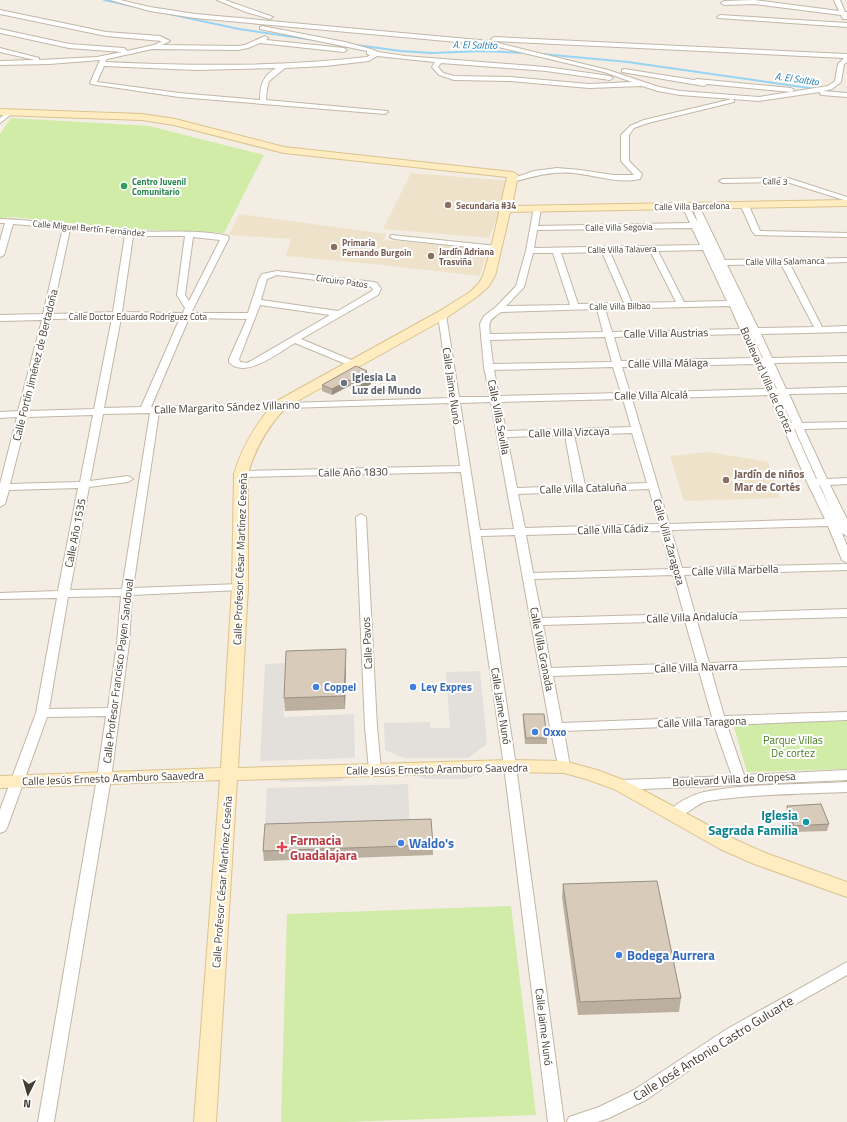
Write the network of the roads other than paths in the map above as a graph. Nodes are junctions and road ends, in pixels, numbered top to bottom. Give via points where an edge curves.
1 (113, 0) edge
2 (220, 0) edge
3 (837, 0) edge
4 (724, 3) dead end
5 (0, 12) edge
6 (845, 14) edge
7 (195, 16) junction
8 (720, 17) dead end
9 (27, 18) junction
10 (20, 21) dead end
11 (847, 24) edge
12 (307, 26) junction
13 (7, 27) dead end
14 (0, 30) edge
15 (280, 32) junction
16 (363, 32) junction
17 (259, 41) junction
18 (146, 48) junction
19 (238, 48) junction
20 (0, 50) edge
21 (135, 50) junction
22 (233, 54) dead end
23 (376, 54) junction
24 (847, 57) edge
25 (105, 58) junction
26 (229, 60) dead end
27 (440, 60) junction
28 (49, 62) junction
29 (0, 63) edge
30 (101, 64) junction
31 (224, 66) junction
32 (284, 66) junction
33 (592, 67) junction
34 (637, 81) junction
35 (697, 81) junction
36 (645, 84) junction
37 (830, 88) junction
38 (807, 92) junction
39 (847, 92) edge
40 (847, 95) edge
41 (716, 96) junction
42 (744, 99) junction
43 (263, 102) junction
44 (716, 104) junction
45 (385, 112) dead end
46 (4, 115) edge
47 (513, 177) junction
48 (724, 181) dead end
49 (847, 199) edge
50 (847, 203) edge
51 (684, 206) junction
52 (745, 206) junction
53 (506, 209) junction
54 (537, 209) junction
55 (0, 221) edge
56 (10, 221) junction
57 (698, 225) junction
58 (67, 226) junction
59 (534, 228) junction
60 (129, 233) junction
61 (189, 235) junction
62 (847, 235) edge
63 (394, 237) dead end
64 (225, 238) joint
65 (497, 248) junction
66 (653, 248) junction
67 (709, 248) junction
68 (605, 249) junction
69 (556, 250) junction
70 (530, 251) junction
71 (0, 255) edge
72 (844, 260) edge
73 (784, 261) junction
74 (722, 263) junction
75 (847, 269) edge
76 (256, 302) junction
77 (737, 303) junction
78 (681, 304) junction
79 (629, 305) junction
80 (600, 306) junction
81 (575, 307) junction
82 (499, 309) junction
83 (188, 311) junction
84 (340, 314) junction
85 (117, 315) junction
86 (442, 315) junction
87 (252, 316) junction
88 (47, 317) junction
89 (0, 318) edge
90 (819, 329) junction
91 (847, 329) edge
92 (750, 331) junction
93 (608, 335) junction
94 (486, 337) junction
95 (296, 340) junction
96 (847, 359) edge
97 (764, 361) junction
98 (353, 364) junction
99 (616, 364) junction
100 (489, 367) junction
101 (847, 390) edge
102 (772, 392) junction
103 (782, 392) junction
104 (625, 395) junction
105 (496, 399) junction
106 (455, 400) junction
107 (280, 405) junction
108 (150, 410) junction
109 (98, 411) junction
110 (0, 414) edge
111 (23, 414) junction
112 (847, 425) edge
113 (788, 426) junction
114 (798, 426) junction
115 (636, 430) junction
116 (569, 432) junction
117 (503, 434) junction
118 (464, 469) junction
119 (241, 474) junction
120 (128, 479) dead end
121 (847, 481) edge
122 (812, 482) junction
123 (824, 482) junction
124 (84, 484) junction
125 (653, 486) junction
126 (2, 487) edge
127 (580, 488) junction
128 (513, 490) junction
129 (0, 504) edge
130 (361, 517) dead end
131 (840, 522) edge
132 (665, 527) junction
133 (520, 532) junction
134 (474, 533) junction
135 (847, 533) edge
136 (847, 560) edge
137 (847, 566) edge
138 (678, 572) junction
139 (528, 576) junction
140 (240, 587) junction
141 (128, 592) junction
142 (63, 594) junction
143 (0, 596) edge
144 (847, 613) edge
145 (691, 617) junction
146 (536, 622) junction
147 (847, 662) edge
148 (704, 667) junction
149 (546, 672) junction
150 (113, 712) junction
151 (42, 713) junction
152 (847, 716) edge
153 (720, 721) junction
154 (556, 727) junction
155 (510, 766) junction
156 (564, 767) junction
157 (375, 770) junction
158 (229, 774) junction
159 (847, 775) edge
160 (104, 778) junction
161 (739, 778) junction
162 (18, 781) junction
163 (0, 782) edge
164 (620, 785) junction
165 (847, 787) edge
166 (675, 814) junction
167 (0, 828) edge
168 (847, 890) edge
169 (847, 968) edge
170 (46, 1122) edge
171 (205, 1122) edge
172 (556, 1122) edge
173 (575, 1122) edge

1 - 7 street
2 - 12 street via 256,14
3 - 6 street
4 - 6 street via 754,2
5 - 9 street
6 - 11 street
7 - 12 street
7 - 15 street
8 - 11 street
9 - 10 street
9 - 18 street via 106,34 160,38 167,41
12 - 16 street
13 - 14 street
14 - 21 street via 69,46
15 - 17 street
15 - 23 street via 345,44
16 - 24 street
16 - 33 street via 490,43
17 - 19 street
17 - 23 street
18 - 19 street
18 - 21 street
19 - 22 street
20 - 28 street
21 - 25 street
23 - 27 street
23 - 32 street via 369,59
24 - 37 street via 841,64 838,82
25 - 28 street
25 - 30 street
26 - 31 street
27 - 34 street via 546,69
27 - 36 street via 435,67 439,73 453,78 516,79 592,86
28 - 29 street
30 - 31 street via 196,68
30 - 43 street via 93,83 179,95
31 - 32 street
32 - 43 street via 265,80
33 - 34 street
33 - 35 street
34 - 36 street
35 - 38 street
35 - 41 street via 714,89
36 - 41 street via 670,92
37 - 38 street
37 - 39 street
38 - 40 street
38 - 42 street via 773,98
41 - 42 street
41 - 44 street
42 - 44 street
43 - 45 street
44 - 47 street via 642,122 628,131 625,135 625,161 638,174 637,177 620,178 562,170
46 - 47 street via 144,122 209,135 264,152
47 - 53 street, Calle Profesor César Martínez Ceseña
48 - 49 street, Calle 3 via 788,180
50 - 52 street, Calle Villa Barcelona
51 - 52 street, Calle Villa Barcelona
51 - 54 street, Calle Villa Barcelona
51 - 57 street, Boulevard Villa de Cortez
52 - 62 street via 758,233
53 - 54 street, Calle Villa Barcelona
53 - 65 street, Calle Profesor César Martínez Ceseña
54 - 59 street
55 - 56 street, Calle Miguel Bertín Fernández
56 - 58 street, Calle Miguel Bertín Fernández
56 - 71 street
57 - 59 street, Calle Villa Segovia
57 - 67 street, Boulevard Villa de Cortez
58 - 60 street, Calle Miguel Bertín Fernández
58 - 88 street, Calle Fortín Jiménez de Bertadoña
59 - 70 street
60 - 61 street, Calle Miguel Bertín Fernández
60 - 85 street, Calle Año 1535
61 - 64 street, Calle Miguel Bertín Fernández
61 - 83 street via 181,295
63 - 65 street
64 - 83 street, Calle Profesor Francisco Payen Sandoval
65 - 86 street, Calle Profesor César Martínez Ceseña via 484,285
66 - 67 street, Calle Villa Talavera
66 - 68 street, Calle Villa Talavera
66 - 78 street
67 - 74 street, Boulevard Villa de Cortez
67 - 77 street, Boulevard Villa de Cortez
68 - 69 street, Calle Villa Talavera
68 - 79 street
69 - 70 street, Calle Villa Talavera
69 - 81 street
70 - 82 street via 520,287
72 - 73 street, Calle Villa Salamanca
72 - 75 street
73 - 74 street, Calle Villa Salamanca
73 - 90 street
74 - 77 street, Boulevard Villa de Cortez
76 - 84 street
76 - 84 street, Circuiro Patos via 265,276 277,273 376,287 376,294
76 - 87 street, Circuiro Patos
77 - 78 street, Calle Villa Bilbao
77 - 92 street, Boulevard Villa de Cortez
78 - 79 street, Calle Villa Bilbao
79 - 80 street, Calle Villa Bilbao
80 - 81 street, Calle Villa Bilbao
80 - 93 street, Calle Villa Zaragoza
81 - 82 street, Calle Villa Bilbao
82 - 94 street, Calle Villa Sevilla via 485,321
83 - 85 street, Calle Doctor Eduardo Rodríguez Cota
83 - 87 street, Calle Doctor Eduardo Rodríguez Cota
83 - 108 street, Calle Profesor Francisco Payen Sandoval
84 - 95 street, Circuiro Patos
85 - 88 street, Calle Doctor Eduardo Rodríguez Cota
85 - 109 street, Calle Año 1535
86 - 98 street, Calle Profesor César Martínez Ceseña
86 - 106 street, Calle Jaime Nunó
87 - 95 street, Circuiro Patos via 234,359 238,365 248,366
88 - 89 street, Calle Doctor Eduardo Rodríguez Cota
88 - 111 street, Calle Fortín Jiménez de Bertadoña
90 - 91 street, Calle Villa Austrias
90 - 92 street, Calle Villa Austrias
92 - 93 street, Calle Villa Austrias
92 - 97 street, Boulevard Villa de Cortez
93 - 94 street, Calle Villa Austrias
93 - 99 street, Calle Villa Zaragoza
94 - 100 street, Calle Villa Sevilla
95 - 98 street
96 - 97 street, Calle Villa Málaga
97 - 99 street, Calle Villa Málaga
97 - 102 street, Boulevard Villa de Cortez
97 - 103 street, Boulevard Villa de Cortez
98 - 107 street, Calle Profesor César Martínez Ceseña
99 - 100 street, Calle Villa Málaga
99 - 104 street, Calle Villa Zaragoza
100 - 105 street, Calle Villa Sevilla
101 - 103 street, Calle Villa Alcalá
102 - 103 street, Calle Villa Alcalá
102 - 104 street, Calle Villa Alcalá
102 - 113 street, Boulevard Villa de Cortez
103 - 114 street, Boulevard Villa de Cortez
104 - 105 street, Calle Villa Alcalá
104 - 115 street, Calle Villa Zaragoza
105 - 106 street, Calle Villa Alcalá
105 - 117 street, Calle Villa Sevilla
106 - 107 street, Calle Margarito Sández Villarino
106 - 118 street, Calle Jaime Nunó
107 - 108 street, Calle Margarito Sández Villarino
107 - 119 street, Calle Profesor César Martínez Ceseña via 254,439
108 - 109 street, Calle Margarito Sández Villarino
108 - 141 street, Calle Profesor Francisco Payen Sandoval
109 - 111 street, Calle Margarito Sández Villarino
109 - 124 street, Calle Año 1535
110 - 111 street, Calle Margarito Sández Villarino
111 - 126 street, Calle Fortín Jiménez de Bertadoña
112 - 114 street
113 - 114 street
113 - 122 street, Boulevard Villa de Cortez
114 - 123 street, Boulevard Villa de Cortez
115 - 116 street, Calle Villa Vizcaya
115 - 125 street, Calle Villa Zaragoza
116 - 117 street, Calle Villa Vizcaya
116 - 127 street
117 - 128 street, Calle Villa Sevilla
118 - 119 street, Calle Año 1830
118 - 134 street, Calle Jaime Nunó
119 - 140 street, Calle Profesor César Martínez Ceseña
120 - 124 street
121 - 123 street
122 - 123 street
122 - 131 street, Boulevard Villa de Cortez
123 - 131 street, Boulevard Villa de Cortez
124 - 126 street
124 - 142 street, Calle Año 1535
125 - 127 street, Calle Villa Cataluña
125 - 132 street, Calle Villa Zaragoza
126 - 129 street, Calle Fortín Jiménez de Bertadoña
127 - 128 street, Calle Villa Cataluña
128 - 133 street, Calle Villa Sevilla
130 - 157 street, Calle Pavos
131 - 132 street, Calle Villa Cádiz
131 - 135 street, Boulevard Villa de Cortez
131 - 136 street, Boulevard Villa de Cortez
132 - 133 street, Calle Villa Cádiz
132 - 138 street, Calle Villa Zaragoza
133 - 134 street, Calle Villa Cádiz
133 - 139 street, Calle Villa Granada
134 - 155 street, Calle Jaime Nunó
137 - 138 street, Calle Villa Marbella
138 - 139 street, Calle Villa Marbella
138 - 145 street, Calle Villa Zaragoza
139 - 146 street, Calle Villa Granada
140 - 141 street
140 - 158 street, Calle Profesor César Martínez Ceseña
141 - 142 street
141 - 150 street, Calle Profesor Francisco Payen Sandoval
142 - 143 street
142 - 151 street, Calle Año 1535
144 - 145 street, Calle Villa Andalucía
145 - 146 street, Calle Villa Andalucía
145 - 148 street, Calle Villa Zaragoza
146 - 149 street, Calle Villa Granada
147 - 148 street, Calle Villa Navarra
148 - 149 street, Calle Villa Navarra
148 - 153 street, Calle Villa Zaragoza
149 - 154 street, Calle Villa Granada
150 - 151 street
150 - 160 street, Calle Profesor Francisco Payen Sandoval
151 - 162 street, Calle Año 1535
152 - 153 street, Calle Villa Taragona
153 - 154 street, Calle Villa Taragona
153 - 161 street, Calle Villa Zaragoza
154 - 156 street, Calle Villa Granada
155 - 156 street, Calle Jesús Ernesto Aramburo Saavedra
155 - 157 street, Calle Jesús Ernesto Aramburo Saavedra
155 - 172 street, Calle Jaime Nunó
156 - 164 street, Calle Jesús Ernesto Aramburo Saavedra
157 - 158 street, Calle Jesús Ernesto Aramburo Saavedra
158 - 160 street, Calle Jesús Ernesto Aramburo Saavedra
158 - 171 street, Calle Profesor César Martínez Ceseña
159 - 161 street, Boulevard Villa de Oropesa
160 - 162 street, Calle Jesús Ernesto Aramburo Saavedra
160 - 170 street, Calle Profesor Francisco Payen Sandoval
161 - 164 street, Boulevard Villa de Oropesa
162 - 163 street, Calle Jesús Ernesto Aramburo Saavedra
162 - 167 street, Calle Año 1535
164 - 166 street, Calle Jesús Ernesto Aramburo Saavedra
165 - 166 street, Boulevard Villa de Oropesa via 745,792 704,797
166 - 168 street, Calle Jesús Ernesto Aramburo Saavedra via 727,844
169 - 173 street, Calle José Antonio Castro Guluarte via 732,1033 640,1095 603,1113

